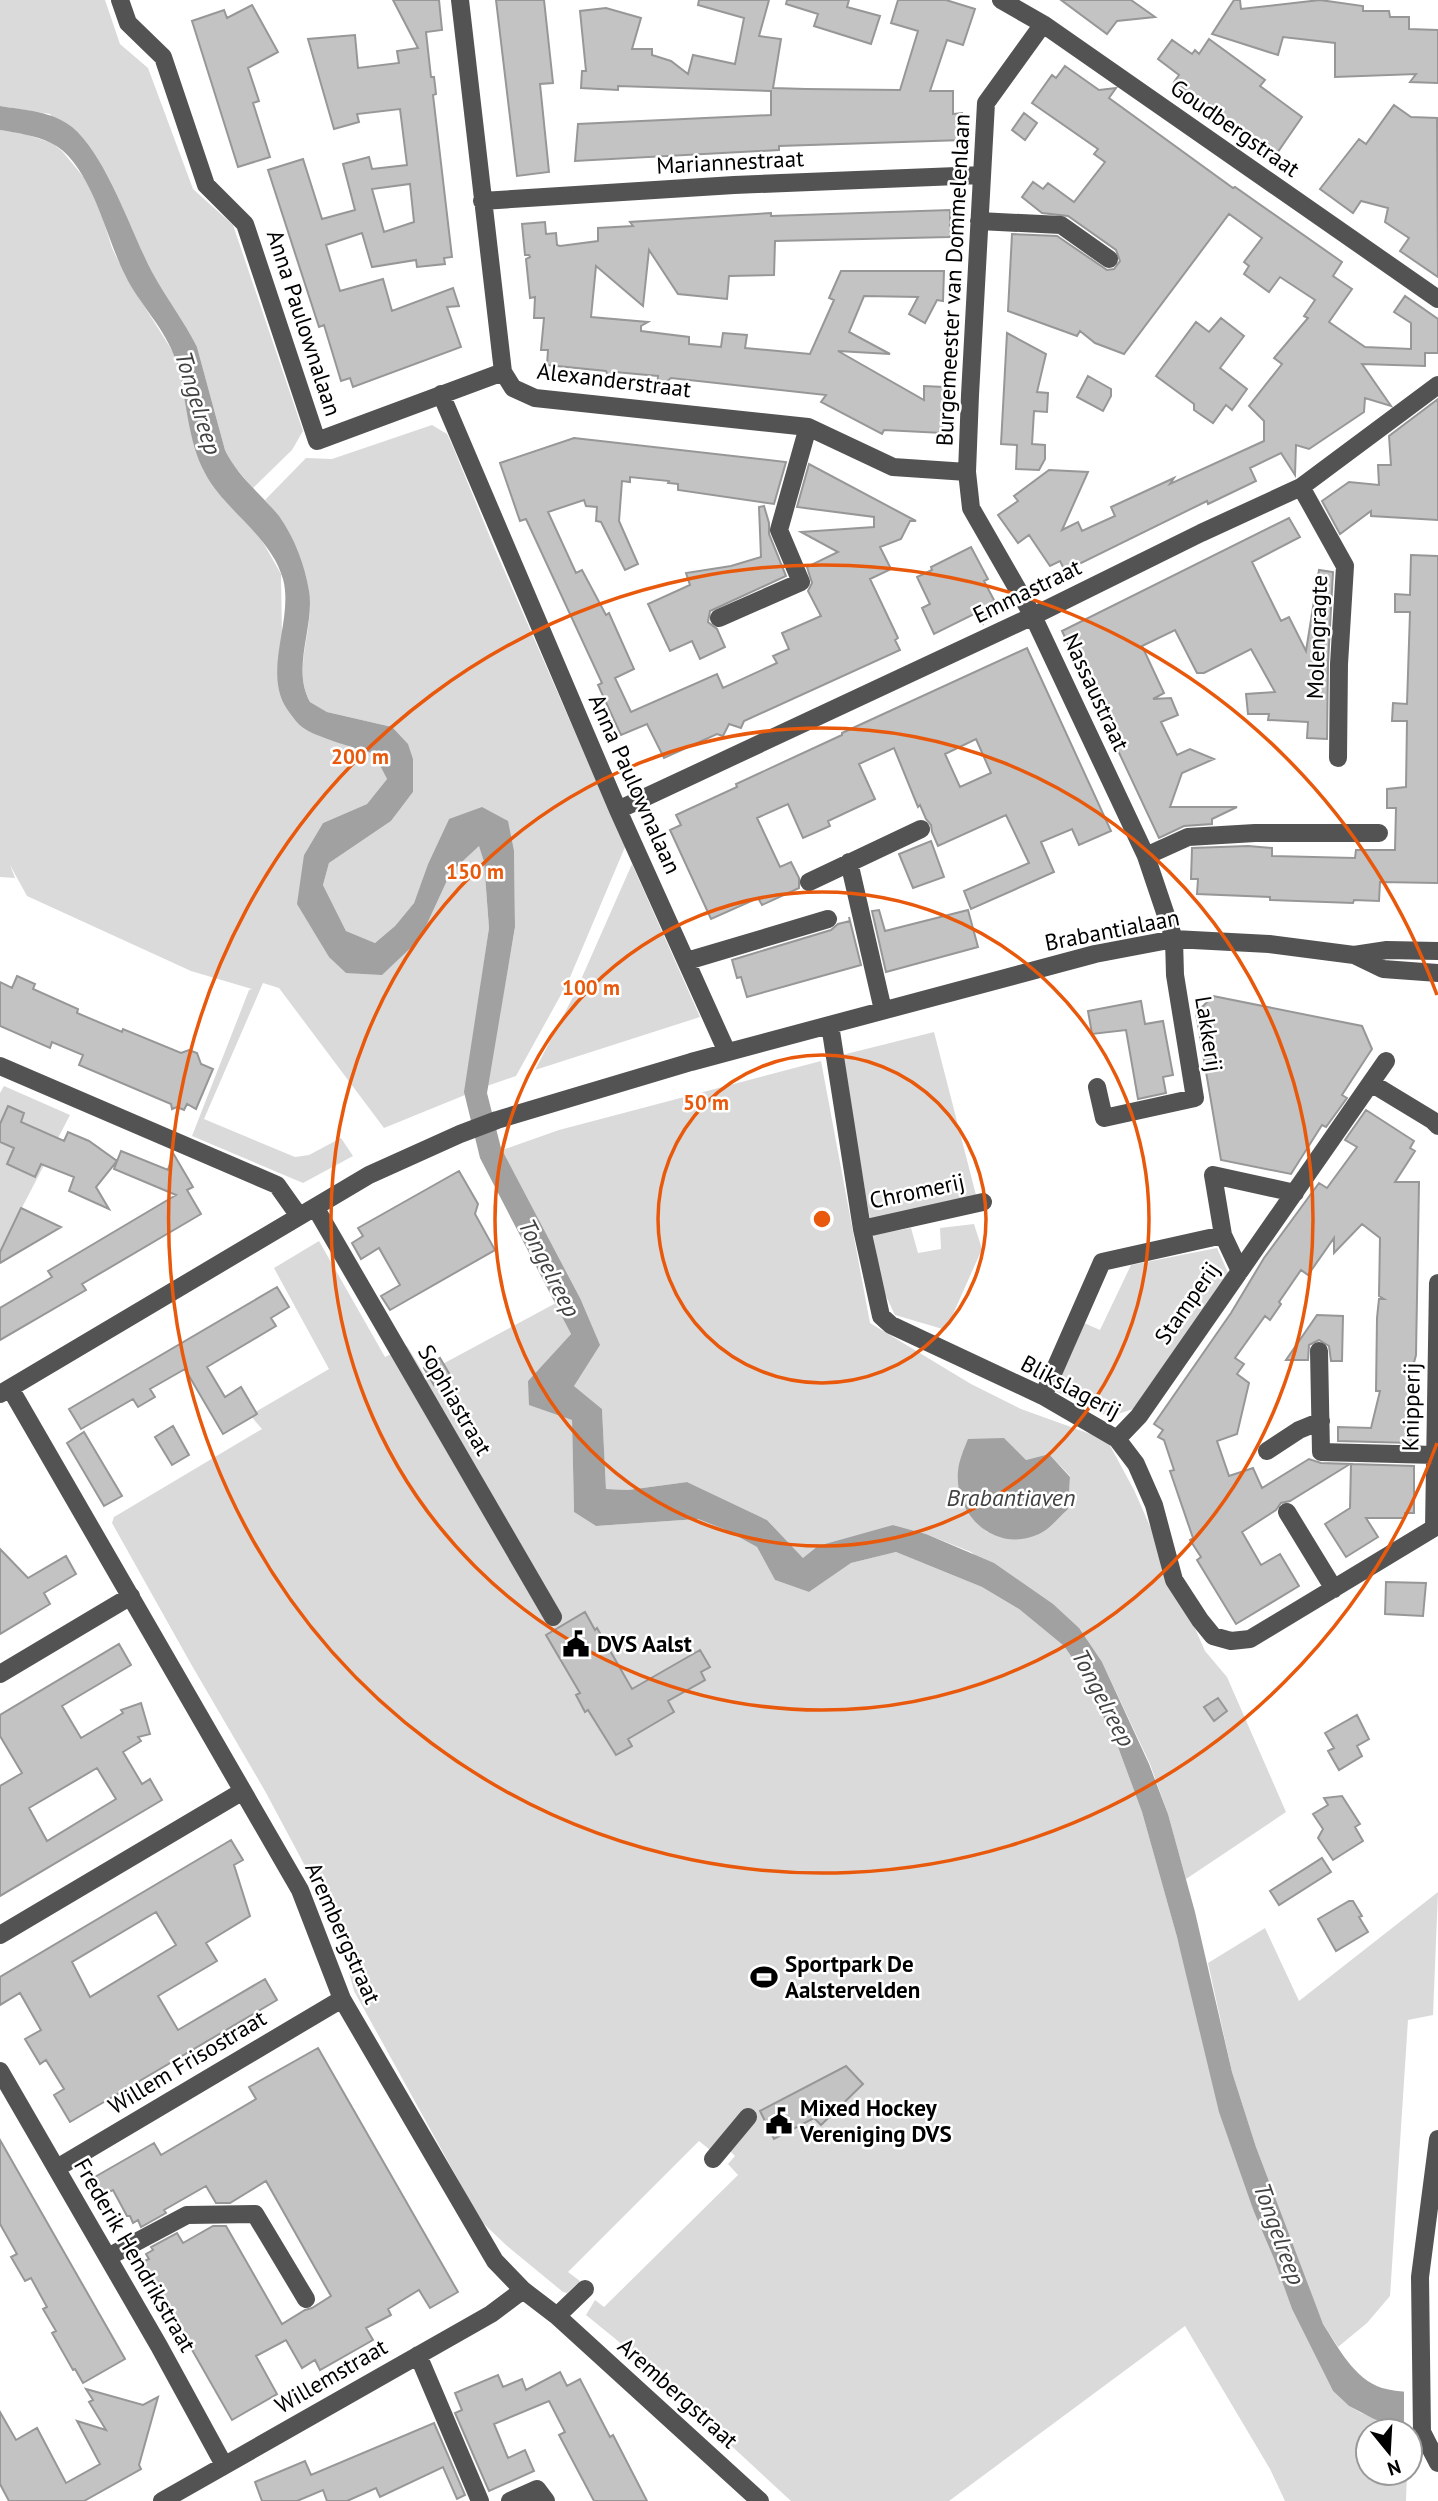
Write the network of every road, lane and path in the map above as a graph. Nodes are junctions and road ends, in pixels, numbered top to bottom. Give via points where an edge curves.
1 (120, 0) edge
2 (460, 0) edge
3 (1001, 0) edge
4 (1043, 24) junction
5 (982, 175) junction
6 (482, 201) junction
7 (979, 221) junction
8 (1109, 259) dead end
9 (1438, 299) edge
10 (503, 372) junction
11 (1438, 386) edge
12 (441, 394) junction
13 (808, 427) junction
14 (967, 472) junction
15 (1301, 487) junction
16 (1033, 616) junction
17 (719, 618) dead end
18 (1338, 758) dead end
19 (618, 810) junction
20 (921, 830) dead end
21 (1379, 833) dead end
22 (1146, 856) junction
23 (849, 862) junction
24 (809, 882) dead end
25 (828, 919) dead end
26 (1174, 939) junction
27 (1438, 951) edge
28 (1354, 955) junction
29 (687, 961) junction
30 (1438, 972) edge
31 (884, 1010) junction
32 (830, 1025) junction
33 (727, 1052) junction
34 (1386, 1061) dead end
35 (0, 1066) edge
36 (1371, 1083) junction
37 (1097, 1087) dead end
38 (1438, 1126) edge
39 (1295, 1193) junction
40 (984, 1202) dead end
41 (315, 1207) junction
42 (299, 1216) junction
43 (862, 1228) junction
44 (1223, 1235) junction
45 (1240, 1271) junction
46 (1438, 1283) edge
47 (1319, 1352) dead end
48 (5, 1391) edge
49 (1043, 1396) junction
50 (1321, 1421) junction
51 (1117, 1439) junction
52 (1267, 1451) dead end
53 (1434, 1455) junction
54 (1287, 1512) dead end
55 (1436, 1529) edge
56 (1334, 1589) junction
57 (131, 1596) junction
58 (553, 1617) dead end
59 (0, 1674) edge
60 (243, 1791) junction
61 (0, 1935) edge
62 (342, 1999) junction
63 (0, 2071) edge
64 (748, 2118) dead end
65 (1438, 2138) edge
66 (713, 2159) dead end
67 (57, 2168) junction
68 (108, 2257) junction
69 (585, 2288) dead end
70 (523, 2290) junction
71 (306, 2299) dead end
72 (557, 2316) junction
73 (418, 2355) junction
74 (1438, 2463) edge
75 (224, 2465) junction
76 (162, 2501) edge
77 (480, 2501) edge
78 (510, 2501) edge
79 (546, 2501) edge
80 (760, 2501) edge

1 - 12 street, Anna Paulownalaan via 128,23 163,57 206,185 245,224 317,441
2 - 6 street, Alexanderstraat
3 - 4 street, Goudbergstraat
4 - 5 street, Burgemeester van Dommelenlaan via 986,103
4 - 9 street, Goudbergstraat
5 - 6 street, Mariannestraat
5 - 7 street, Burgemeester van Dommelenlaan
6 - 10 street, Alexanderstraat
7 - 8 street via 1061,225
7 - 14 street, Burgemeester van Dommelenlaan
10 - 12 street, Anna Paulownalaan
10 - 13 street, Alexanderstraat via 513,388 535,398
11 - 15 street, Emmastraat
12 - 19 street, Anna Paulownalaan
13 - 14 street, Alexanderstraat via 893,467
13 - 17 street via 779,530 801,582
14 - 16 street, Nassaustraat via 971,508
15 - 16 street, Emmastraat
15 - 18 street, Molengragte via 1345,566
16 - 19 street, Emmastraat
16 - 22 street, Nassaustraat
19 - 29 street, Anna Paulownalaan
20 - 23 street
21 - 22 street via 1188,837
22 - 26 street, Nassaustraat
23 - 24 street
23 - 31 street
25 - 29 street
26 - 28 street, Brabantialaan
26 - 31 street, Brabantialaan via 1096,954
26 - 37 street, Lakkerij via 1175,975 1195,1098 1104,1118
27 - 28 street, Brabantialaan
28 - 30 street, Brabantialaan via 1383,969
29 - 33 street, Anna Paulownalaan
31 - 32 street, Brabantialaan
32 - 33 street, Brabantialaan
32 - 43 street, Blikslagerij
33 - 41 street, Brabantialaan via 497,1120 369,1175
34 - 36 street, Stamperij
35 - 42 street via 277,1185
36 - 38 street
36 - 39 street, Stamperij
39 - 44 street via 1213,1175
39 - 45 street, Stamperij
40 - 43 street, Chromerij
41 - 42 street
41 - 58 street, Sophiastraat
42 - 48 street
43 - 49 street, Blikslagerij via 881,1316 891,1325
44 - 45 street
44 - 49 street via 1102,1262
45 - 51 street, Stamperij via 1139,1416
46 - 53 street, Knipperij
47 - 50 street
48 - 57 street, Arembergstraat
49 - 51 street, Blikslagerij
50 - 52 street
50 - 53 street via 1321,1452
51 - 56 street, Blikslagerij via 1136,1464 1154,1505 1174,1580 1213,1636 1231,1641 1250,1639
53 - 55 street, Knipperij
54 - 56 street
55 - 56 street, Blikslagerij
57 - 59 street
57 - 60 street, Arembergstraat
60 - 61 street
60 - 62 street, Arembergstraat via 300,1890
62 - 67 street, Willem Frisostraat
62 - 70 street, Arembergstraat via 495,2261
63 - 67 street, Frederik Hendrikstraat
64 - 66 street
65 - 74 street via 1420,2277 1422,2432
67 - 68 street, Frederik Hendrikstraat
68 - 71 street via 187,2215 256,2214
68 - 75 street, Frederik Hendrikstraat
69 - 72 street
70 - 72 street, Arembergstraat
70 - 73 street, Willemstraat via 491,2314
72 - 80 street, Arembergstraat
73 - 75 street, Willemstraat
73 - 77 street
75 - 76 street, Willemstraat
78 - 79 street via 537,2489

